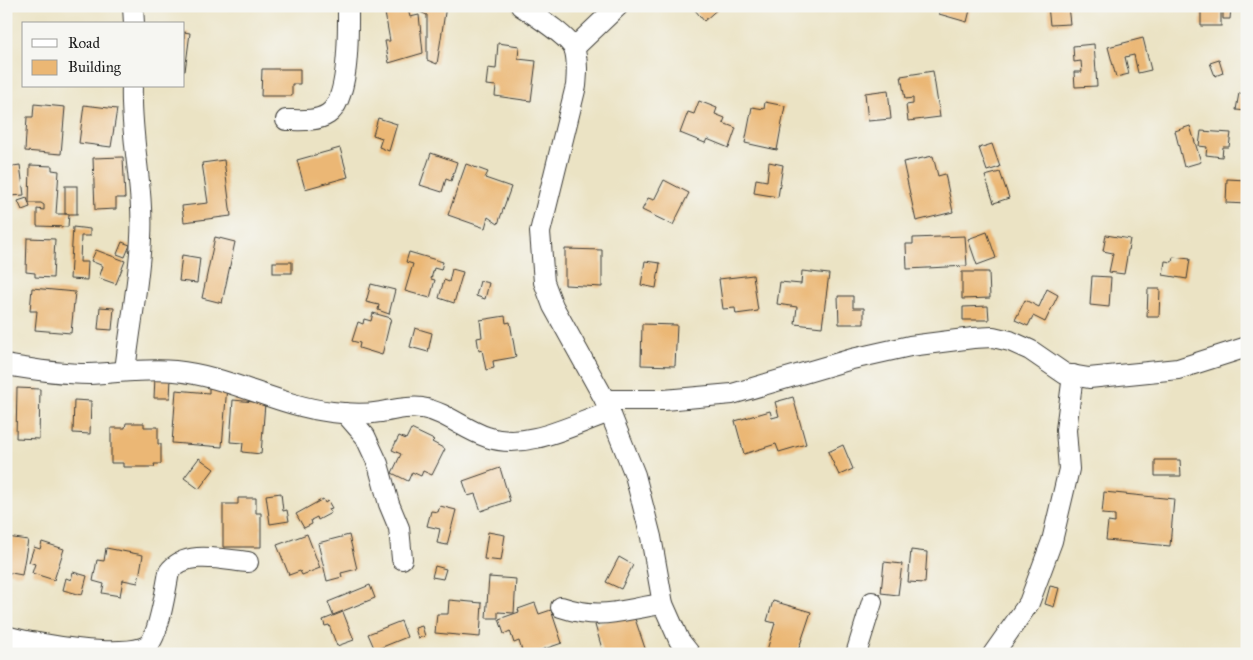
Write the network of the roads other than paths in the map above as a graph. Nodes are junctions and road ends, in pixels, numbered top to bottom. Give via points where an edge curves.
1 (133, 6) edge
2 (348, 6) edge
3 (521, 6) edge
4 (618, 6) edge
5 (134, 22) edge
6 (574, 48) junction
7 (132, 88) edge
8 (286, 120) dead end
9 (1247, 347) edge
10 (6, 365) edge
11 (125, 371) junction
12 (1072, 375) junction
13 (608, 406) junction
14 (345, 413) junction
15 (402, 559) dead end
16 (248, 562) dead end
17 (872, 602) dead end
18 (663, 604) junction
19 (561, 607) dead end
20 (676, 631) junction
21 (6, 636) edge
22 (675, 654) edge
23 (690, 654) edge
24 (856, 654) edge
25 (993, 654) edge

1 - 5 street
2 - 8 street via 347,58 337,103 328,114 314,120
3 - 6 street
4 - 6 street
6 - 13 street via 576,86 540,232 541,254 544,282 553,306
7 - 11 street via 141,239
9 - 12 street via 1178,369 1089,378
10 - 11 street via 58,373
11 - 14 street via 199,374 287,401
12 - 13 street via 1024,347 993,337 910,346 852,359 732,394
12 - 25 street via 1066,430 1069,469 1052,541 1029,603
13 - 14 street via 544,436 503,442 486,437 438,412 422,408
13 - 18 street via 635,475
14 - 15 street via 365,436 378,464 399,528
16 - 21 street via 203,557 180,562 173,567 152,639 148,646 138,650 107,653 70,651
17 - 24 street
18 - 19 street via 602,614 583,614
18 - 20 street
20 - 22 street
20 - 23 street

